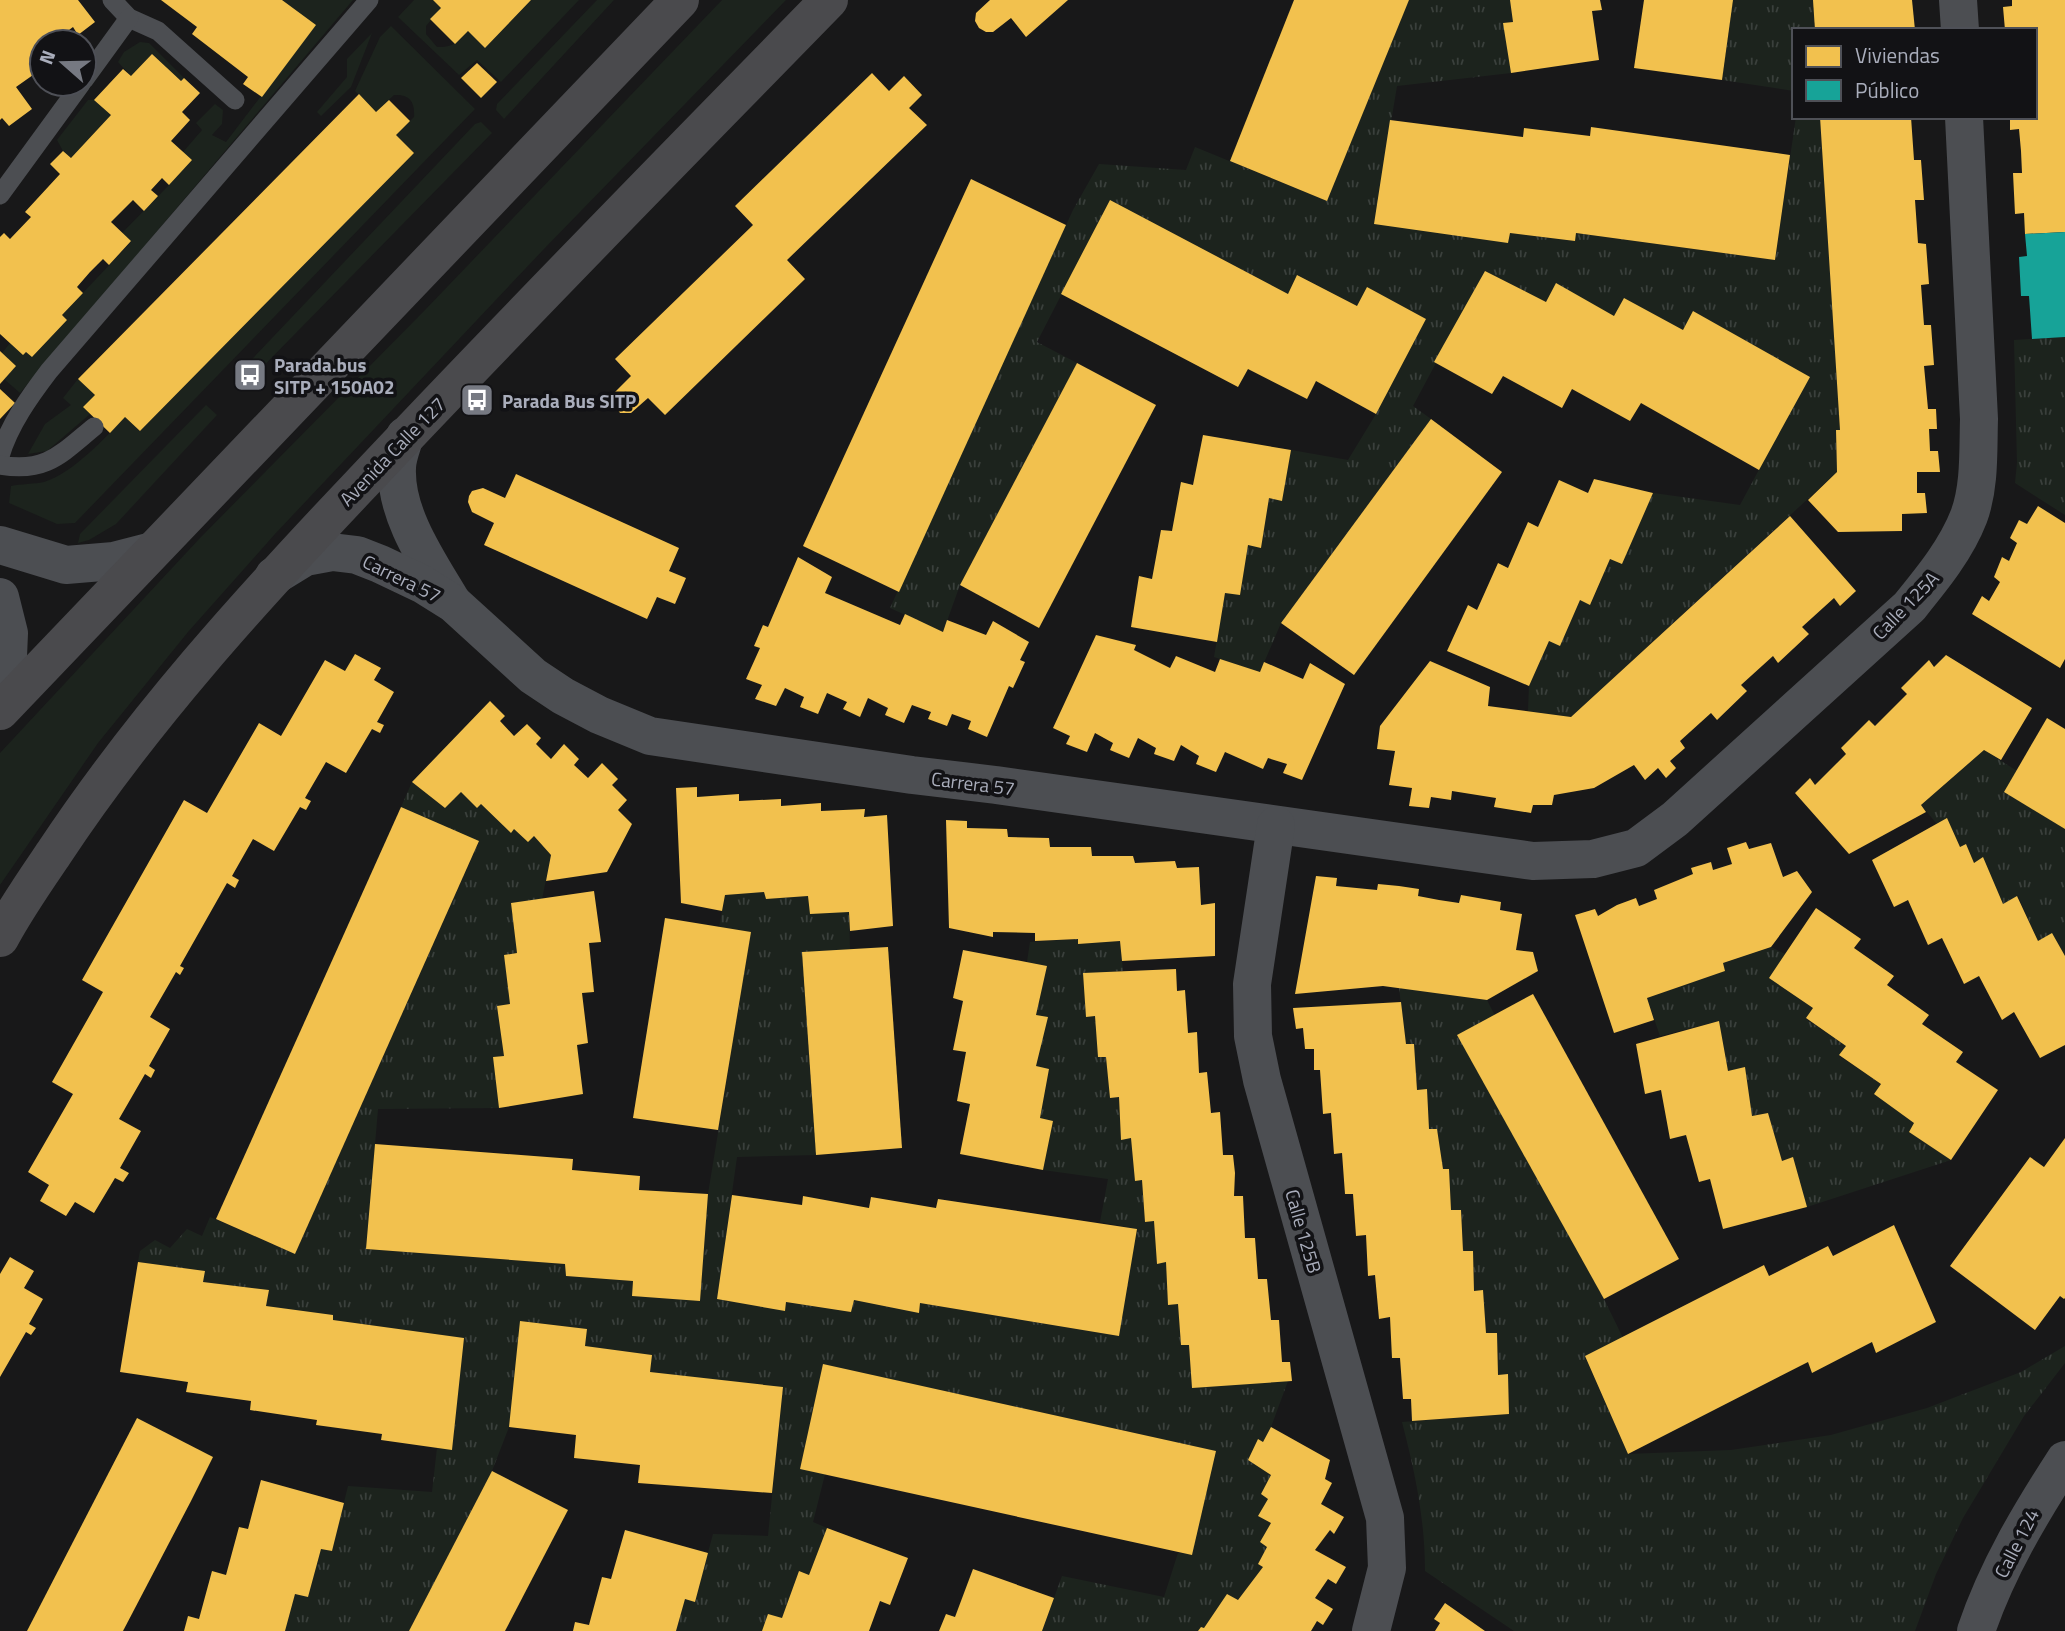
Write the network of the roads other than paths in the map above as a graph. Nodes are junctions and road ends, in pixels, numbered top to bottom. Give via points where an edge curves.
1 (112, 0) edge
2 (369, 0) edge
3 (680, 0) edge
4 (828, 0) edge
5 (1958, 0) edge
6 (129, 18) junction
7 (1959, 28) edge
8 (98, 61) edge
9 (71, 98) edge
10 (235, 100) dead end
11 (1964, 119) edge
12 (0, 195) edge
13 (94, 427) dead end
14 (405, 436) junction
15 (0, 456) edge
16 (0, 465) edge
17 (0, 545) edge
18 (149, 552) junction
19 (272, 578) junction
20 (0, 597) edge
21 (454, 604) junction
22 (3, 707) edge
23 (1276, 825) junction
24 (1532, 861) joint
25 (0, 938) edge
26 (2065, 1460) edge
27 (1371, 1631) edge
28 (1976, 1631) edge

1 - 6 lane
2 - 15 lane via 50,371 22,410
3 - 18 main road
4 - 14 main road, Avenida Calle 127
5 - 7 street
6 - 8 lane
6 - 10 lane via 158,31
9 - 12 lane
11 - 24 street, Calle 125A via 1979,460 1969,516 1941,568 1909,607 1675,819 1636,848 1593,859
13 - 16 lane via 37,467
14 - 19 main road, Avenida Calle 127
14 - 21 street, Carrera 57 via 397,488 410,525
17 - 18 street via 66,565
18 - 22 main road
19 - 21 street, Carrera 57 via 305,557 332,552 356,555 402,574
19 - 25 main road, Avenida Calle 127 via 90,799
20 - 22 street via 10,654
21 - 23 street, Carrera 57 via 533,676 599,715 650,736
23 - 24 street, Carrera 57
23 - 27 street, Calle 125B via 1252,984 1253,1036 1385,1518 1387,1568
26 - 28 street, Calle 124 via 2007,1558

